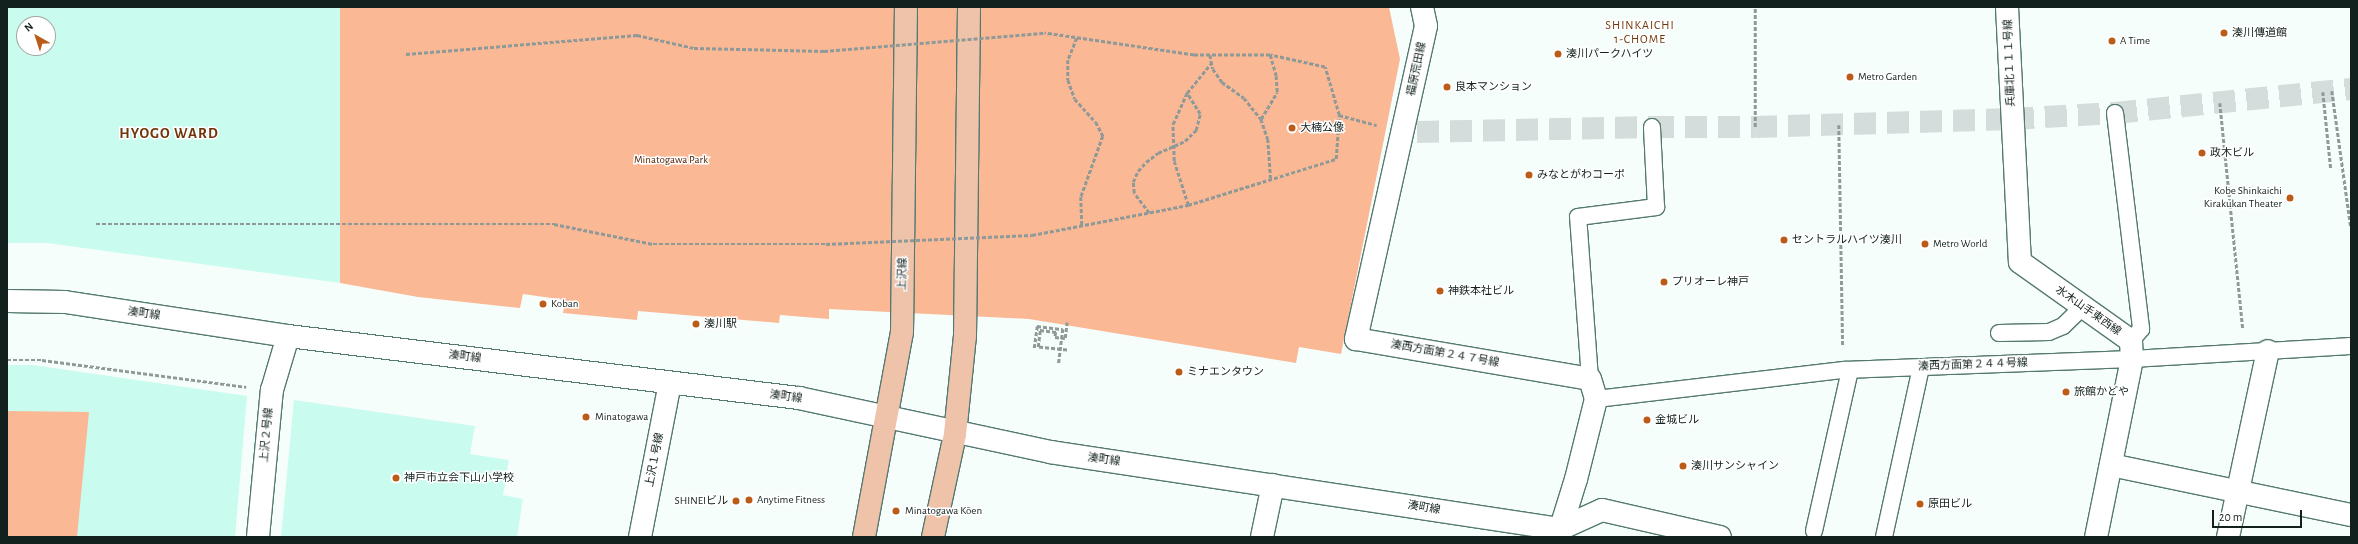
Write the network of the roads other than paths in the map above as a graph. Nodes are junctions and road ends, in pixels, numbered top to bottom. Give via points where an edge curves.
1 (906, 7) edge
2 (969, 7) edge
3 (1422, 7) edge
4 (2007, 7) edge
5 (2115, 113) dead end
6 (2012, 119) joint
7 (1652, 127) dead end
8 (1404, 130) joint
9 (7, 301) edge
10 (2083, 307) junction
11 (1999, 333) dead end
12 (288, 336) junction
13 (2351, 346) edge
14 (2132, 350) junction
15 (2268, 351) junction
16 (1920, 367) junction
17 (1847, 370) junction
18 (670, 383) junction
19 (1593, 389) junction
20 (887, 416) junction
21 (955, 434) junction
22 (2111, 465) junction
23 (1273, 485) junction
24 (2237, 492) junction
25 (2351, 515) edge
26 (1814, 531) dead end
27 (1562, 534) edge
28 (258, 537) edge
29 (640, 537) edge
30 (864, 537) edge
31 (933, 537) edge
32 (1262, 537) edge
33 (1720, 537) edge
34 (1884, 537) edge
35 (2096, 537) edge
36 (2228, 537) edge

1 - 20 main road, 上沢線 via 902,332
2 - 21 main road via 965,336
3 - 8 street, 福原荒田線 via 1426,26
4 - 6 street, 兵庫北１１１号線
5 - 14 lane via 2141,329
6 - 10 street, 水木山手東西線 via 2020,262
7 - 19 lane via 1656,207 1578,217
8 - 19 street, 湊西方面第２４７号線 via 1356,339
9 - 12 street, 湊町線 via 65,302
10 - 11 lane via 2064,326 2049,332
10 - 14 street, 水木山手東西線
12 - 18 street, 湊町線
12 - 28 street, 上沢２号線 via 272,390
13 - 15 lane, 湊西方面第２４４号線
14 - 15 lane, 湊西方面第２４４号線
14 - 16 lane, 湊西方面第２４４号線
14 - 22 street
15 - 24 street
16 - 17 lane, 湊西方面第２４４号線
16 - 34 lane
17 - 19 lane, 湊西方面第２４４号線
17 - 26 lane
18 - 20 street, 湊町線 via 799,398
18 - 29 street, 上沢１号線
19 - 27 street via 1576,479
20 - 21 street, 湊町線
20 - 30 main road, 上沢線
21 - 23 street, 湊町線 via 1050,452
21 - 31 main road
22 - 24 street
22 - 35 street
23 - 27 street, 湊町線
23 - 32 street
24 - 25 street
24 - 36 street
27 - 33 street via 1602,510

